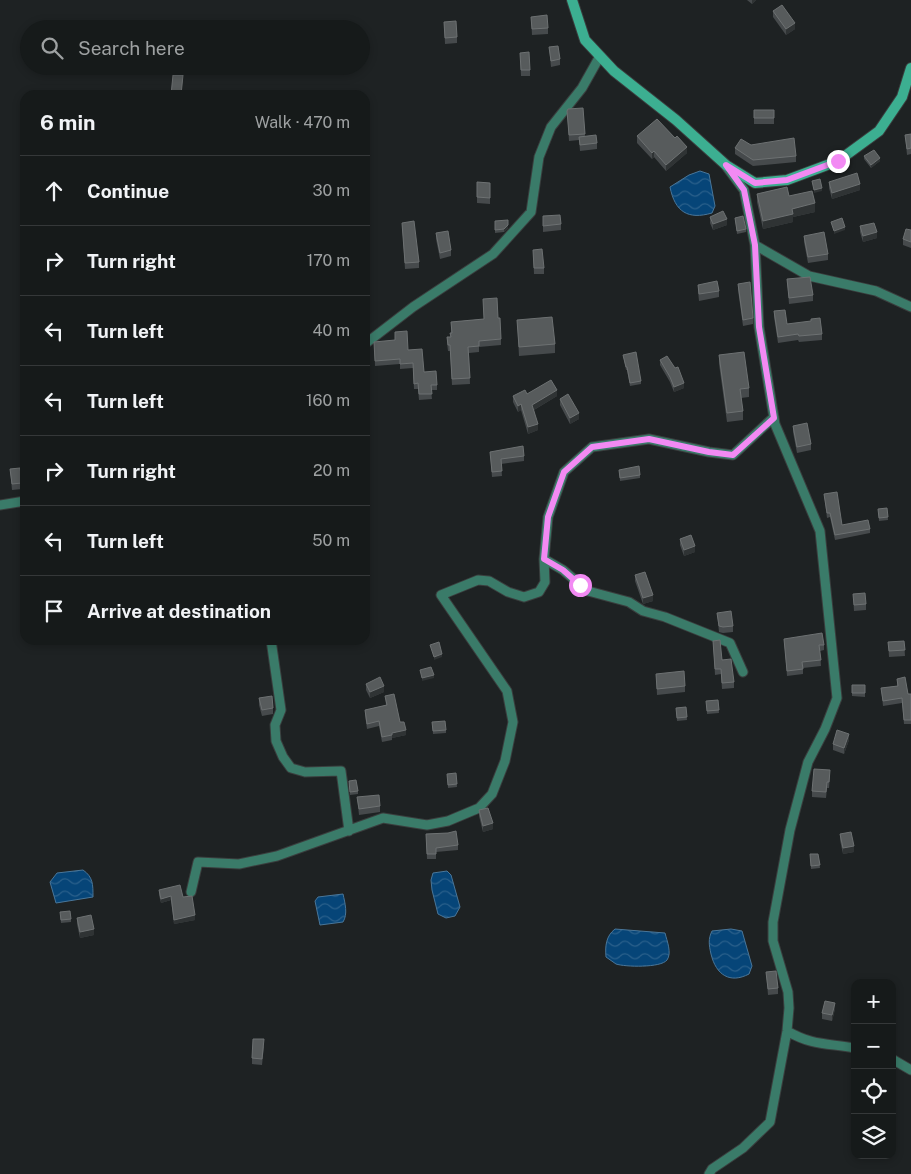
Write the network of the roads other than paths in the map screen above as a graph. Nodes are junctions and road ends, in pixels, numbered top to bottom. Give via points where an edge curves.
1 (572, 0) edge
2 (600, 56) junction
3 (911, 68) edge
4 (726, 165) junction
5 (755, 245) junction
6 (911, 308) edge
7 (370, 340) edge
8 (774, 418) junction
9 (20, 502) edge
10 (0, 505) edge
11 (544, 559) junction
12 (271, 645) edge
13 (743, 672) dead end
14 (349, 830) junction
15 (191, 892) dead end
16 (787, 1031) junction
17 (851, 1048) edge
18 (896, 1061) edge
19 (911, 1070) edge
20 (708, 1174) edge

1 - 2 main road via 585,40
2 - 4 main road
2 - 7 street via 582,88 551,127 539,157 531,212 493,254 413,306
3 - 4 main road via 902,97 879,131 838,161 787,180 755,183
4 - 5 street via 744,190
5 - 6 street via 809,276 876,291
5 - 8 street via 759,327
8 - 11 street via 733,455 649,439 592,447 564,472 548,517
8 - 16 street via 820,531 838,698 808,762 790,830 773,922 773,941 790,1008
9 - 10 street
11 - 13 street via 588,591 629,602 643,611 730,643
11 - 14 street via 545,582 539,592 524,597 489,581 478,580 441,595 507,691 513,722 505,761 492,794 479,808 448,821 427,825 383,818
12 - 14 street via 281,710 275,725 279,749 291,768 305,772 341,771
14 - 15 street via 276,856 239,864 198,862
16 - 17 street via 803,1040
16 - 20 street via 770,1122 743,1148
18 - 19 street

